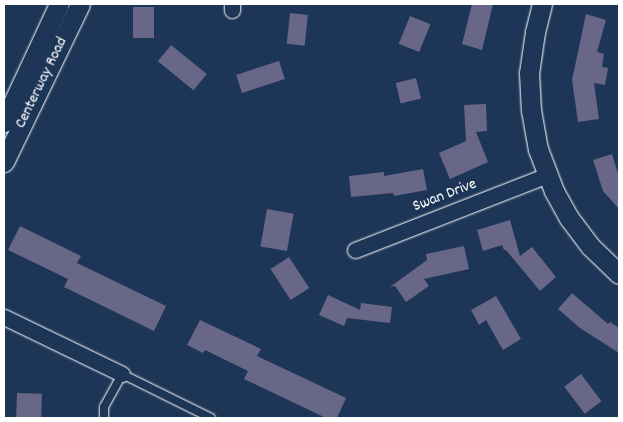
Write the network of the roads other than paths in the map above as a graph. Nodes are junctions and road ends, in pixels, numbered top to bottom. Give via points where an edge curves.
1 (59, 4) edge
2 (80, 4) edge
3 (542, 4) edge
4 (4, 122) edge
5 (4, 162) edge
6 (547, 174) junction
7 (356, 250) dead end
8 (619, 274) edge
9 (4, 317) edge
10 (122, 374) junction
11 (104, 418) edge
12 (211, 418) edge

1 - 4 street, Centerway Road
2 - 5 street, Centerway Road
3 - 6 street via 532,44 529,90 536,139
6 - 7 street, Swan Drive
6 - 8 street via 580,234
9 - 10 street
10 - 11 lane via 104,407
10 - 12 lane

